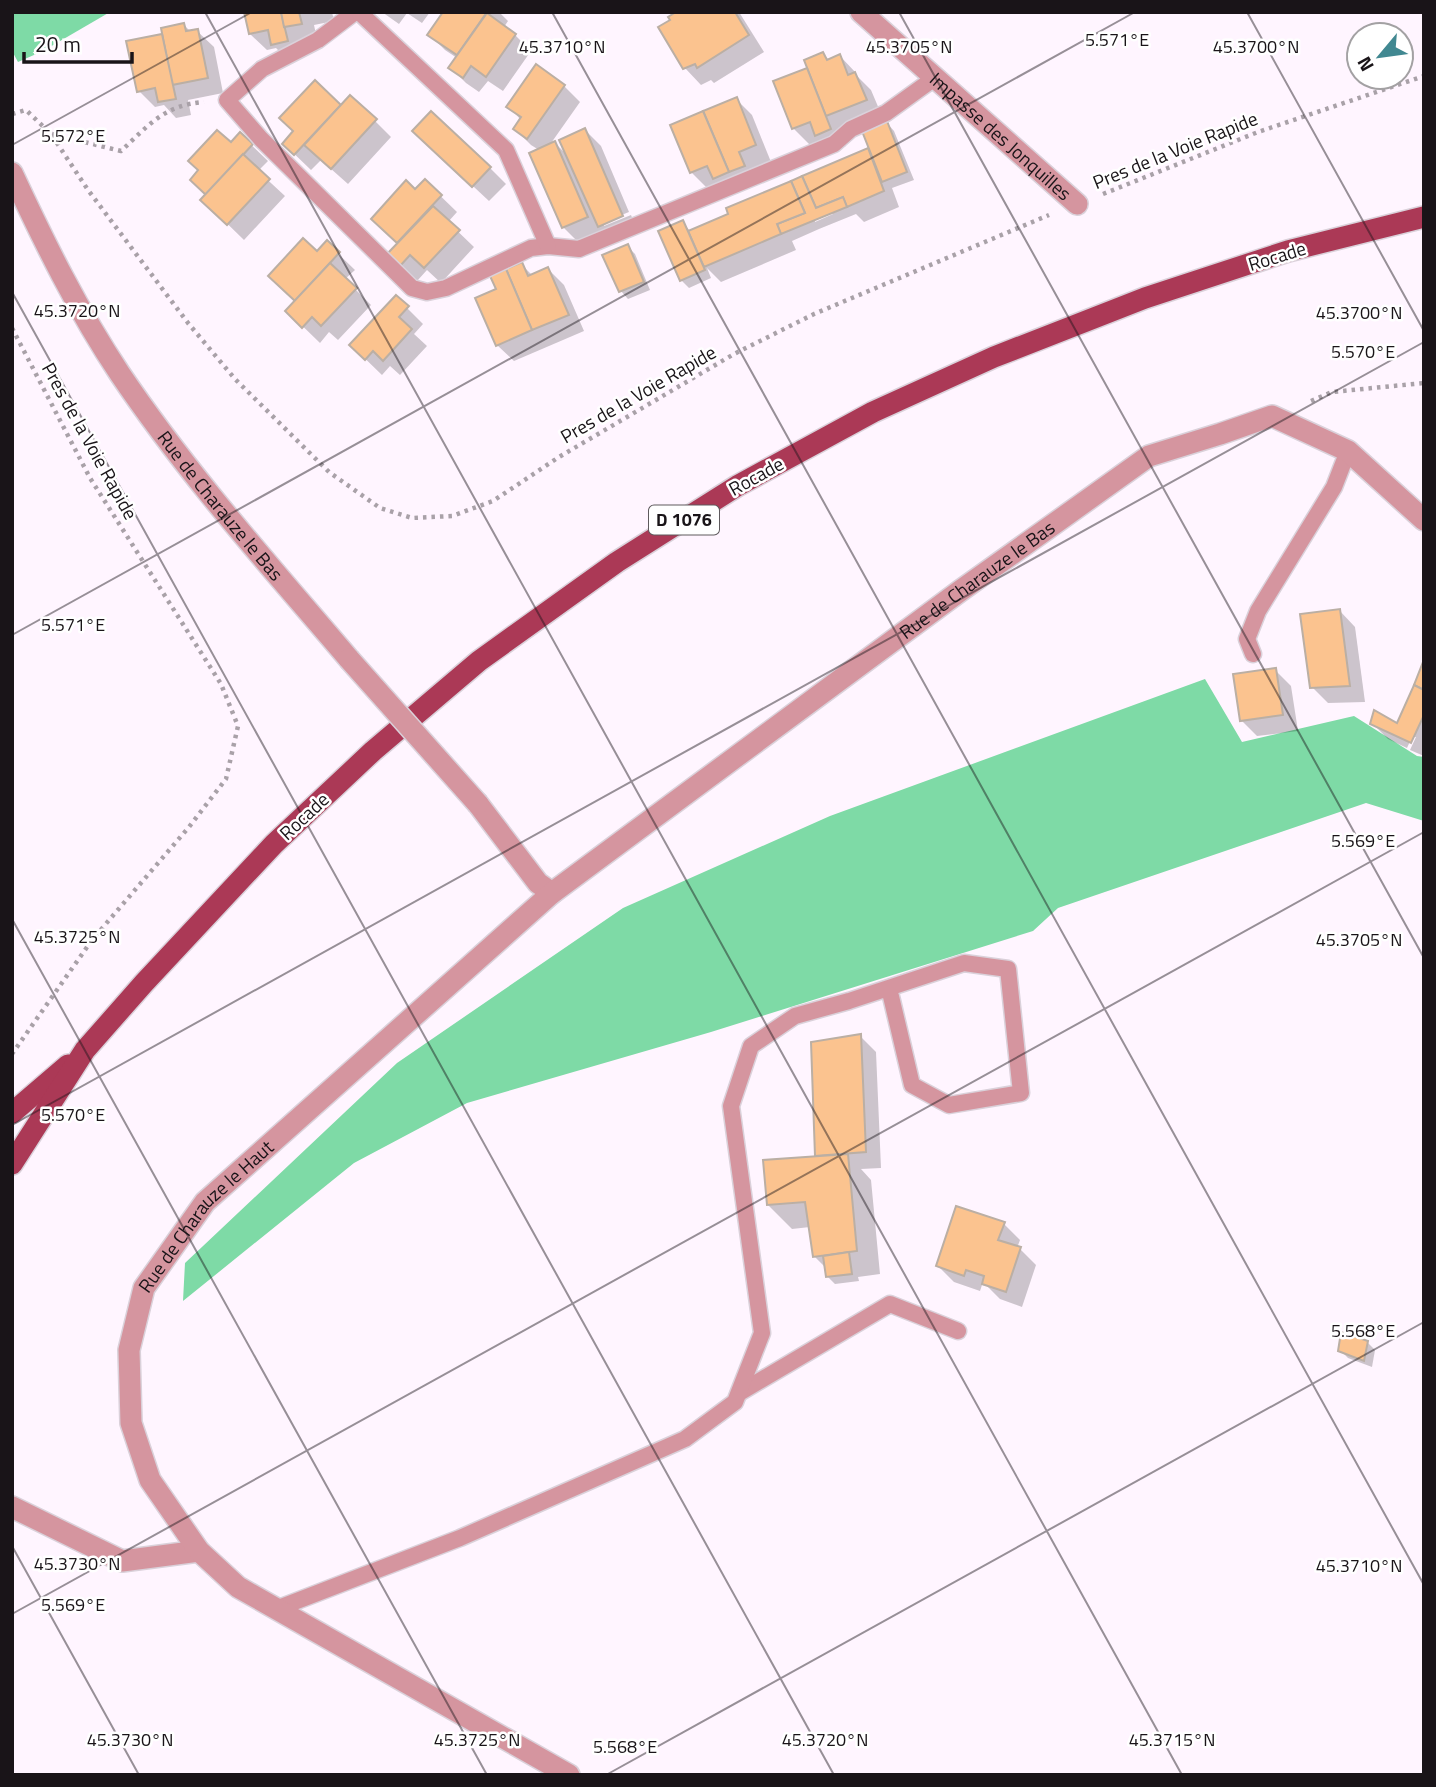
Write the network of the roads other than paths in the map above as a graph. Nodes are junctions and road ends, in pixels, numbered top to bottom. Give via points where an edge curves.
1 (357, 12) edge
2 (861, 12) edge
3 (936, 77) junction
4 (12, 173) edge
5 (1077, 204) road end
6 (1424, 217) edge
7 (548, 246) junction
8 (1348, 451) junction
9 (1424, 520) edge
10 (1253, 654) dead end
11 (552, 893) junction
12 (889, 988) junction
13 (85, 1050) junction
14 (12, 1113) edge
15 (12, 1164) edge
16 (958, 1331) dead end
17 (739, 1393) junction
18 (12, 1507) edge
19 (199, 1551) junction
20 (276, 1609) junction
21 (569, 1775) edge

1 - 7 lane via 506,150
1 - 7 lane via 262,69 227,100 412,288 427,292 446,288 531,248
2 - 3 street, Impasse des Jonquilles
3 - 5 street, Impasse des Jonquilles
3 - 7 lane via 886,113 851,128 834,144 579,249
4 - 11 street, Rue de Charauze le Bas, bridge via 73,295 120,373 198,482 478,804 538,883
6 - 13 main road, Rocade / D 1076 via 1288,251 1146,298 994,357 873,412 737,486 617,562 479,661 373,751 274,844
8 - 9 street, Rue de Charauze le Bas
8 - 10 lane via 1334,488 1258,611 1247,639
8 - 11 street, Rue de Charauze le Bas via 1272,416 1149,456
11 - 19 street, Rue de Charauze le Haut via 205,1202 144,1288 129,1350 131,1423 150,1480
12 - 12 lane via 964,963 1009,969 1021,1093 949,1105 912,1085
12 - 17 lane via 795,1016 751,1046 731,1106 762,1333
13 - 14 main road, Rocade / D 1076
13 - 15 main road, Rocade / D 1076
16 - 17 lane via 890,1304
17 - 20 lane via 735,1402 685,1439 460,1538
18 - 19 street via 122,1561
19 - 20 street, Rue de Charauze le Haut via 238,1587
20 - 21 street, Rue de Charauze le Haut

